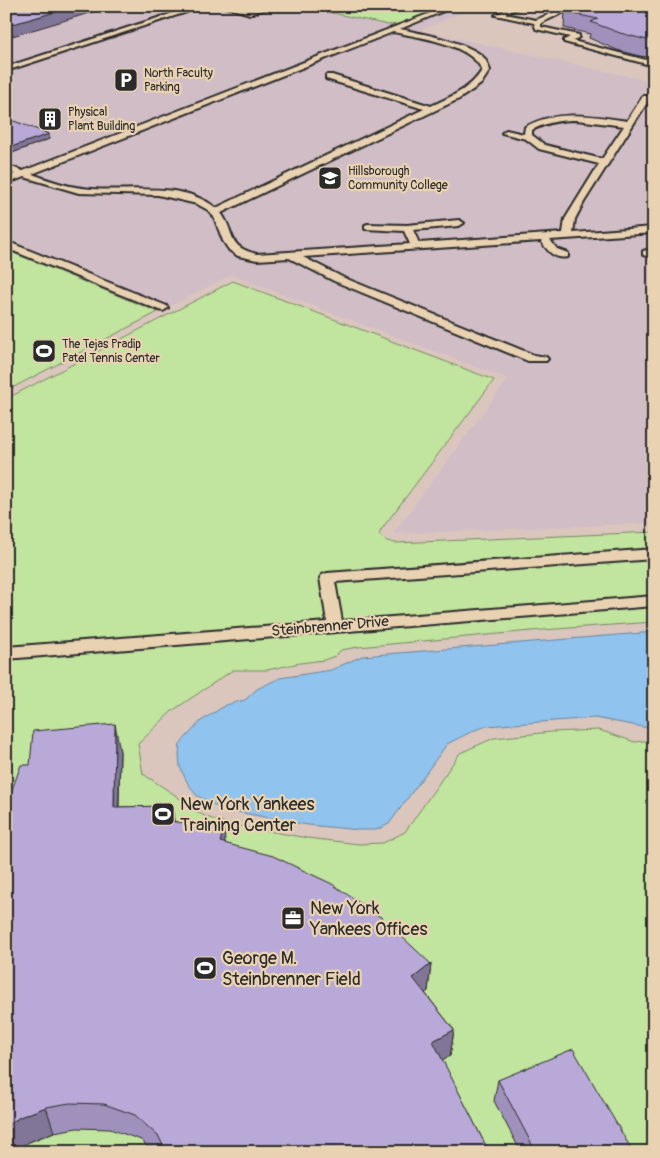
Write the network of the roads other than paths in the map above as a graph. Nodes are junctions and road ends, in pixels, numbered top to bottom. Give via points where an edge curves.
1 (202, 6) edge
2 (226, 6) edge
3 (272, 6) edge
4 (282, 6) edge
5 (415, 6) edge
6 (453, 6) edge
7 (518, 6) edge
8 (574, 6) edge
9 (290, 7) edge
10 (440, 11) junction
11 (537, 22) junction
12 (393, 30) junction
13 (654, 64) edge
14 (6, 69) edge
15 (329, 76) dead end
16 (646, 98) dead end
17 (432, 109) junction
18 (629, 124) junction
19 (506, 134) dead end
20 (528, 136) junction
21 (604, 162) junction
22 (6, 168) edge
23 (25, 174) junction
24 (6, 181) edge
25 (217, 211) junction
26 (460, 224) dead end
27 (368, 227) dead end
28 (407, 228) junction
29 (654, 230) edge
30 (568, 236) junction
31 (544, 237) junction
32 (6, 244) edge
33 (416, 246) junction
34 (564, 255) dead end
35 (293, 256) junction
36 (164, 308) dead end
37 (542, 359) dead end
38 (654, 554) edge
39 (654, 601) edge
40 (335, 626) junction
41 (6, 653) edge

1 - 14 lane
2 - 3 lane via 250,12
4 - 9 lane
5 - 10 lane
6 - 10 lane
7 - 11 lane via 498,14
8 - 11 lane
10 - 12 lane
11 - 13 lane via 538,28 577,36 566,41
12 - 17 lane via 462,47 485,66 486,75 478,85
12 - 23 lane
15 - 17 lane
16 - 18 lane
17 - 25 lane
18 - 20 lane via 560,119 536,124 528,129
18 - 21 lane
19 - 20 lane
20 - 21 lane via 549,149
21 - 30 lane via 570,219
22 - 23 lane
23 - 24 lane
23 - 25 lane via 80,190 176,194 202,202
25 - 35 lane via 226,241 241,253 258,257
26 - 28 lane
27 - 28 lane
28 - 33 lane
29 - 30 lane
30 - 31 lane
31 - 33 lane
31 - 34 lane via 553,251
32 - 36 lane
33 - 35 lane
35 - 37 lane via 338,280 532,359
38 - 40 lane via 327,578
39 - 40 lane, Steinbrenner Drive
40 - 41 lane, Steinbrenner Drive

